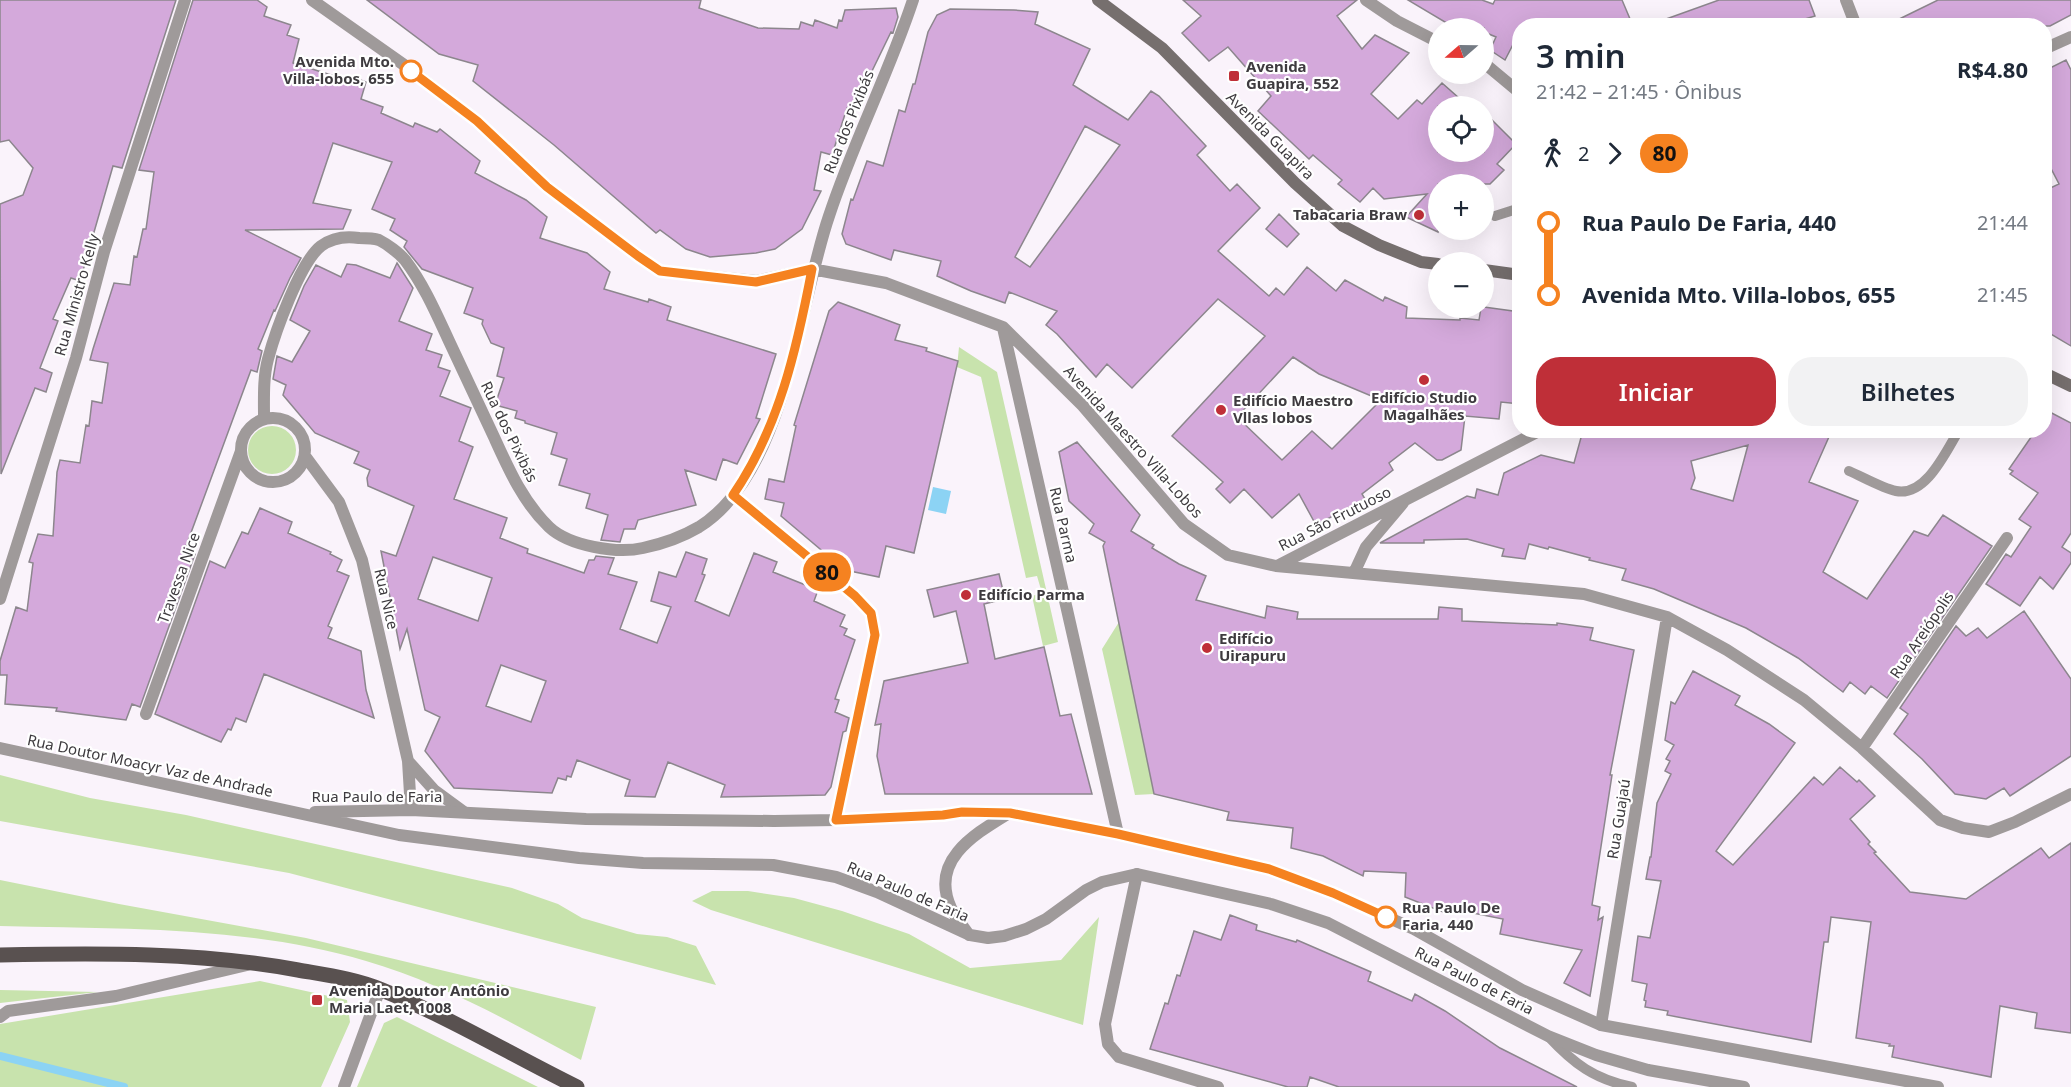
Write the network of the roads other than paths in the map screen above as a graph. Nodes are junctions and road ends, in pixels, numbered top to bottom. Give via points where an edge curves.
1 (185, 0) edge
2 (312, 0) edge
3 (913, 0) edge
4 (1098, 0) edge
5 (1366, 0) edge
6 (1846, 0) edge
7 (1853, 18) edge
8 (1428, 37) edge
9 (2071, 37) edge
10 (2052, 45) edge
11 (1494, 71) edge
12 (1512, 86) edge
13 (1512, 211) edge
14 (1495, 216) dead end
15 (1428, 263) edge
16 (812, 269) junction
17 (1494, 271) edge
18 (1512, 274) edge
19 (1003, 327) junction
20 (2052, 377) edge
21 (2071, 386) edge
22 (264, 418) junction
23 (1524, 438) edge
24 (1954, 438) edge
25 (241, 451) junction
26 (305, 456) junction
27 (1849, 471) dead end
28 (733, 495) junction
29 (1408, 498) junction
30 (2007, 538) dead end
31 (1276, 566) junction
32 (1354, 573) junction
33 (0, 599) edge
34 (1667, 617) junction
35 (146, 714) dead end
36 (0, 748) edge
37 (1863, 748) junction
38 (408, 761) junction
39 (2071, 794) edge
40 (411, 810) junction
41 (464, 812) junction
42 (294, 813) junction
43 (1010, 813) junction
44 (836, 820) junction
45 (1118, 834) junction
46 (1137, 874) junction
47 (970, 935) junction
48 (0, 955) edge
49 (257, 963) junction
50 (380, 989) junction
51 (4, 1014) edge
52 (1602, 1025) junction
53 (1548, 1036) junction
54 (344, 1087) edge
55 (577, 1087) edge
56 (1218, 1087) edge
57 (1632, 1087) edge
58 (1744, 1087) edge
59 (1938, 1087) edge

1 - 33 street, Rua Ministro Kelly via 104,252 76,358
2 - 16 street, Avenida Maestro Villa-Lobos via 477,121 547,187 660,271 756,282
3 - 16 street, Rua dos Pixibás via 829,214
4 - 15 main road, Avenida Guapira via 1162,48 1343,226 1379,245
5 - 8 street
6 - 7 street
9 - 10 street
11 - 12 street
13 - 14 lane
16 - 19 street, Avenida Maestro Villa-Lobos via 886,283
16 - 28 street, Rua dos Pixibás via 790,370 771,425 750,471
17 - 18 main road
19 - 31 street, Avenida Maestro Villa-Lobos via 1083,406 1184,524 1228,555
19 - 45 street, Rua Parma
20 - 21 main road
22 - 25 street via 247,431
22 - 26 street via 275,417 295,425 302,434
22 - 28 street, Rua dos Pixibás via 268,360 303,271 318,248 332,240 379,240 402,256 424,286 510,473 531,507 553,530 576,542 634,550 664,543 698,528
23 - 29 street, Rua São Frutuoso
24 - 27 lane via 1926,481 1917,487 1896,491
25 - 26 street via 248,470 256,477 276,482 295,474
25 - 35 street, Travessa Nice
26 - 38 street, Rua Nice via 339,502 362,560
28 - 44 street via 871,613 875,635
29 - 31 street, Rua São Frutuoso
29 - 32 street, Rua São Frutuoso via 1366,547
30 - 37 street, Rua Areiópolis
31 - 32 street, Avenida Maestro Villa-Lobos
32 - 34 street, Avenida Maestro Villa-Lobos via 1584,594
34 - 37 street, Avenida Maestro Villa-Lobos via 1804,700
34 - 52 street, Rua Guajaú
36 - 42 street, Rua Doutor Moacyr Vaz de Andrade
37 - 39 street, Avenida Maestro Villa-Lobos via 1940,820 1963,828 1989,832
38 - 40 street, Rua Nice
38 - 41 street, Rua Nice via 434,790
40 - 41 street, Rua Paulo de Faria
40 - 42 street, Rua Paulo de Faria
41 - 44 street, Rua Paulo de Faria via 586,819
42 - 47 street, Rua Paulo de Faria via 399,836 579,858 773,865 836,877
43 - 44 street, Rua Paulo de Faria
43 - 45 street, Rua Paulo de Faria
43 - 47 street via 971,838 950,862 946,891 951,908
45 - 52 street, Rua Paulo de Faria via 1269,869 1333,893 1414,929 1522,990
46 - 47 street, Rua Paulo de Faria via 1102,882 1026,929 988,938
46 - 53 street, Rua Paulo de Faria via 1271,904 1328,923
46 - 56 street via 1105,1024 1108,1044 1119,1057
48 - 49 main road via 145,954
49 - 50 main road via 338,977
49 - 51 street via 116,996
50 - 54 street
50 - 55 main road
52 - 59 street, Rua Paulo de Faria
53 - 57 lane via 1585,1070
53 - 58 street, Rua Paulo de Faria via 1648,1070

